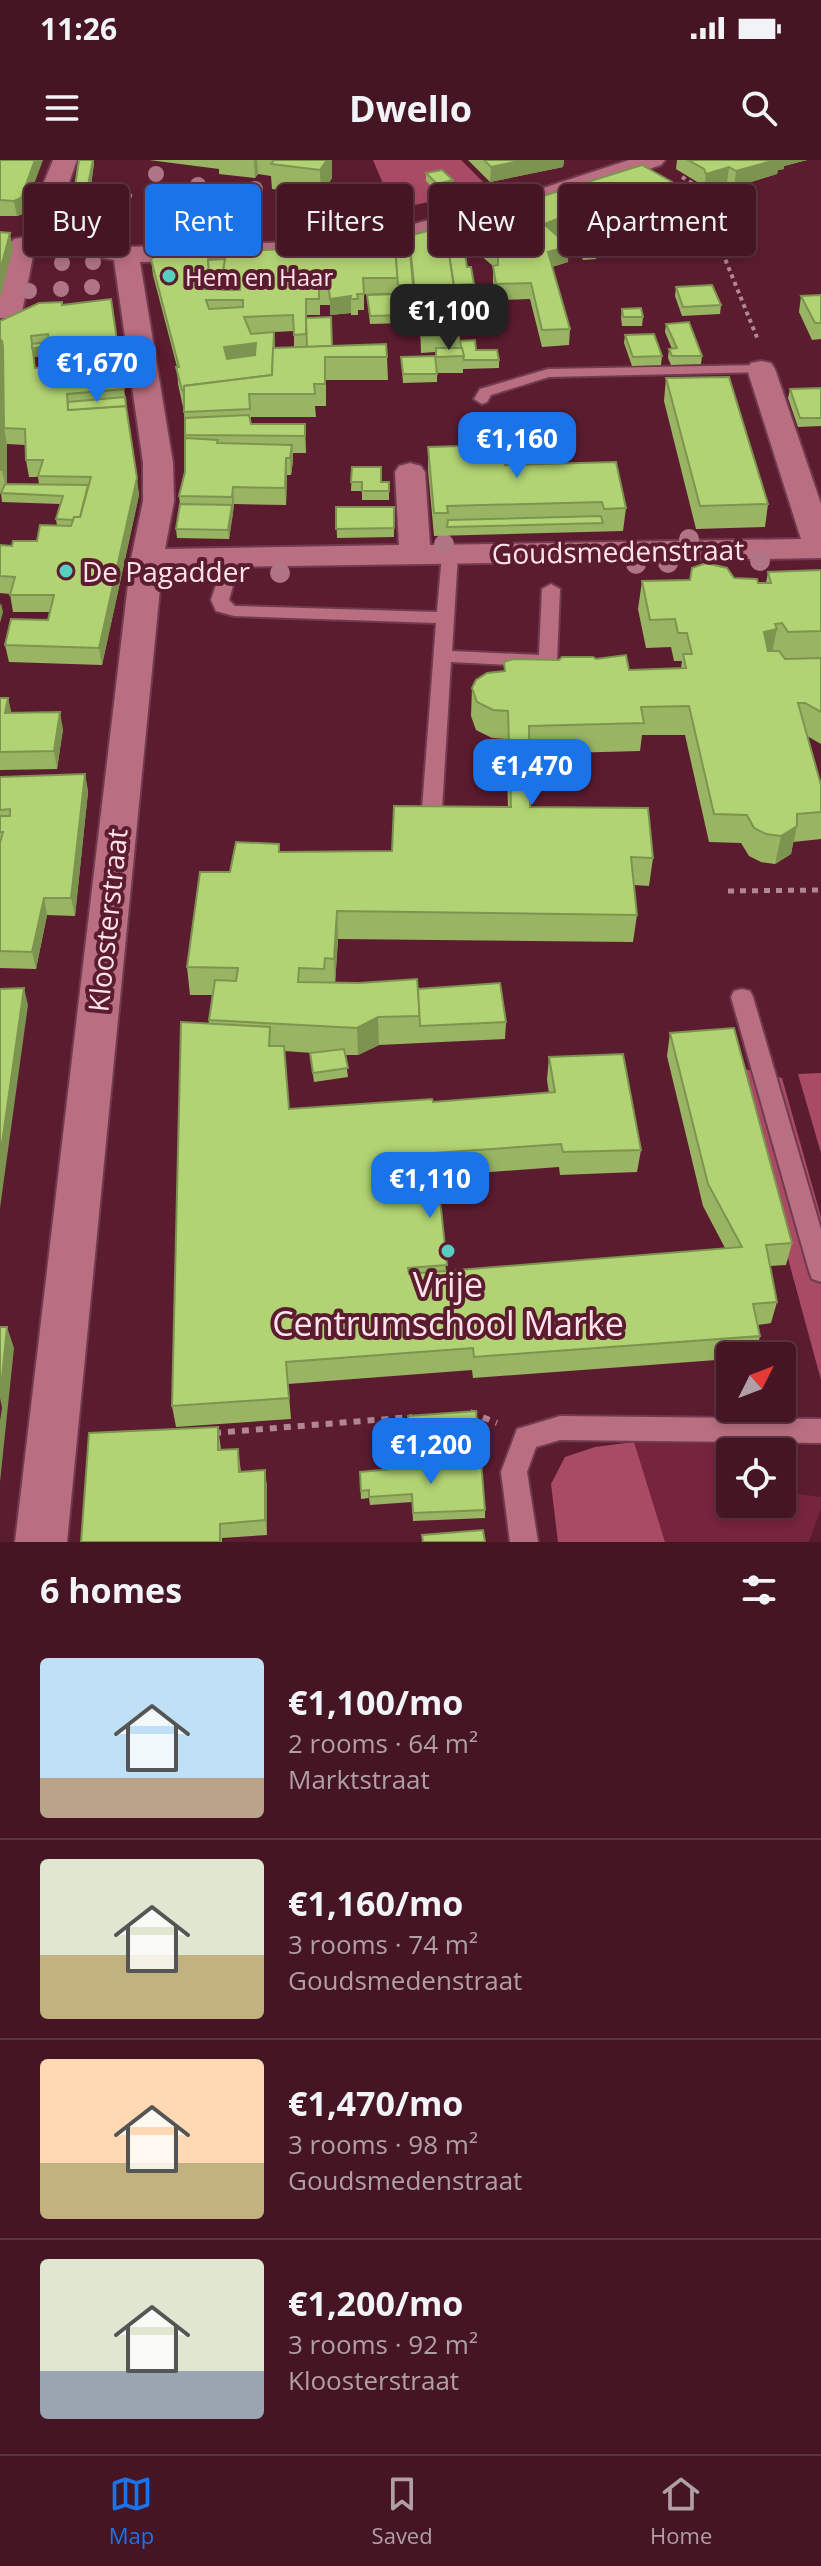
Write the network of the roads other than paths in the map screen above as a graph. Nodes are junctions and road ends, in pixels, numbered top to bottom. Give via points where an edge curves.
1 (65, 160) edge
2 (653, 160) edge
3 (20, 235) edge
4 (129, 255) edge
5 (126, 256) edge
6 (40, 310) edge
7 (7, 318) edge
8 (761, 369) joint
9 (482, 399) dead end
10 (786, 443) junction
11 (821, 444) edge
12 (410, 472) dead end
13 (821, 548) edge
14 (450, 554) junction
15 (415, 555) junction
16 (147, 559) junction
17 (232, 560) junction
18 (551, 589) dead end
19 (445, 618) junction
20 (443, 656) junction
21 (432, 809) edge
22 (742, 997) dead end
23 (821, 1271) edge
24 (821, 1431) edge
25 (41, 1542) edge
26 (524, 1542) edge

1 - 3 street
2 - 4 street via 398,236 288,251
3 - 7 street
5 - 16 street, Kloosterstraat via 117,300 155,439 159,494
6 - 7 street
8 - 9 lane via 548,373 485,392
8 - 10 street, Goudsmedenstraat
10 - 11 street
10 - 13 street, Goudsmedenstraat
12 - 15 street
13 - 14 street, Goudsmedenstraat
14 - 15 street, Goudsmedenstraat
14 - 19 lane
15 - 17 street, Goudsmedenstraat
16 - 17 street, Goudsmedenstraat
16 - 25 street, Kloosterstraat
17 - 19 lane via 220,600 222,607 234,611
18 - 20 lane via 555,661
19 - 20 lane
20 - 21 lane
22 - 23 lane
24 - 26 lane via 560,1428 526,1438 514,1472

